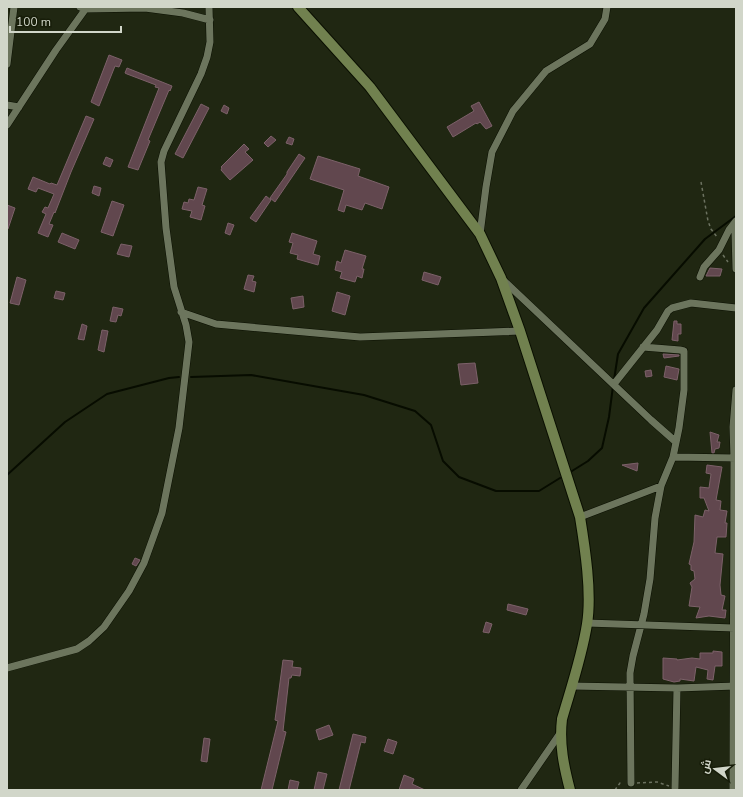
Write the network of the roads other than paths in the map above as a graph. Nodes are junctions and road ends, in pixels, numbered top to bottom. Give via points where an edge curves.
1 (14, 7) edge
2 (209, 7) edge
3 (298, 7) edge
4 (607, 7) edge
5 (84, 8) edge
6 (210, 20) junction
7 (7, 64) edge
8 (7, 105) edge
9 (19, 107) junction
10 (7, 125) edge
11 (734, 223) edge
12 (480, 234) junction
13 (736, 269) edge
14 (700, 277) dead end
15 (501, 278) junction
16 (736, 308) edge
17 (181, 312) junction
18 (520, 331) junction
19 (643, 347) junction
20 (614, 384) junction
21 (736, 390) edge
22 (676, 442) junction
23 (673, 457) junction
24 (735, 458) edge
25 (661, 486) junction
26 (580, 517) junction
27 (735, 561) edge
28 (587, 623) junction
29 (642, 626) junction
30 (734, 628) junction
31 (7, 668) edge
32 (571, 686) junction
33 (735, 686) edge
34 (630, 687) junction
35 (677, 688) junction
36 (560, 732) junction
37 (631, 783) road end
38 (675, 788) road end
39 (521, 790) edge
40 (570, 790) edge
41 (733, 790) edge

1 - 7 street
2 - 6 street
3 - 12 street via 370,86
4 - 12 street via 605,19 590,44 546,71 513,110 492,152
5 - 6 street via 145,8
5 - 9 street
6 - 17 street via 207,57 161,162 166,228 174,287
8 - 9 street
9 - 10 street
11 - 13 street
11 - 14 street
12 - 15 street
15 - 18 street
15 - 20 street
16 - 19 street via 691,303 672,308
17 - 18 street via 216,324 360,337
17 - 31 street via 189,342 178,428 162,513 144,563 129,591 104,627 89,641 77,650
18 - 26 street
19 - 20 street
19 - 22 street via 680,350 684,353 684,390
20 - 22 street
21 - 24 street via 733,427
22 - 23 street
23 - 24 street
23 - 25 street
24 - 27 street
25 - 26 street
25 - 29 street
26 - 28 street via 588,596
27 - 30 street
28 - 29 street
28 - 32 street
29 - 30 street
29 - 34 street via 633,656
30 - 33 street
32 - 34 street
32 - 36 street
33 - 35 street
33 - 41 street
34 - 35 street
34 - 37 street
35 - 38 street
36 - 39 street
36 - 40 street via 563,764

